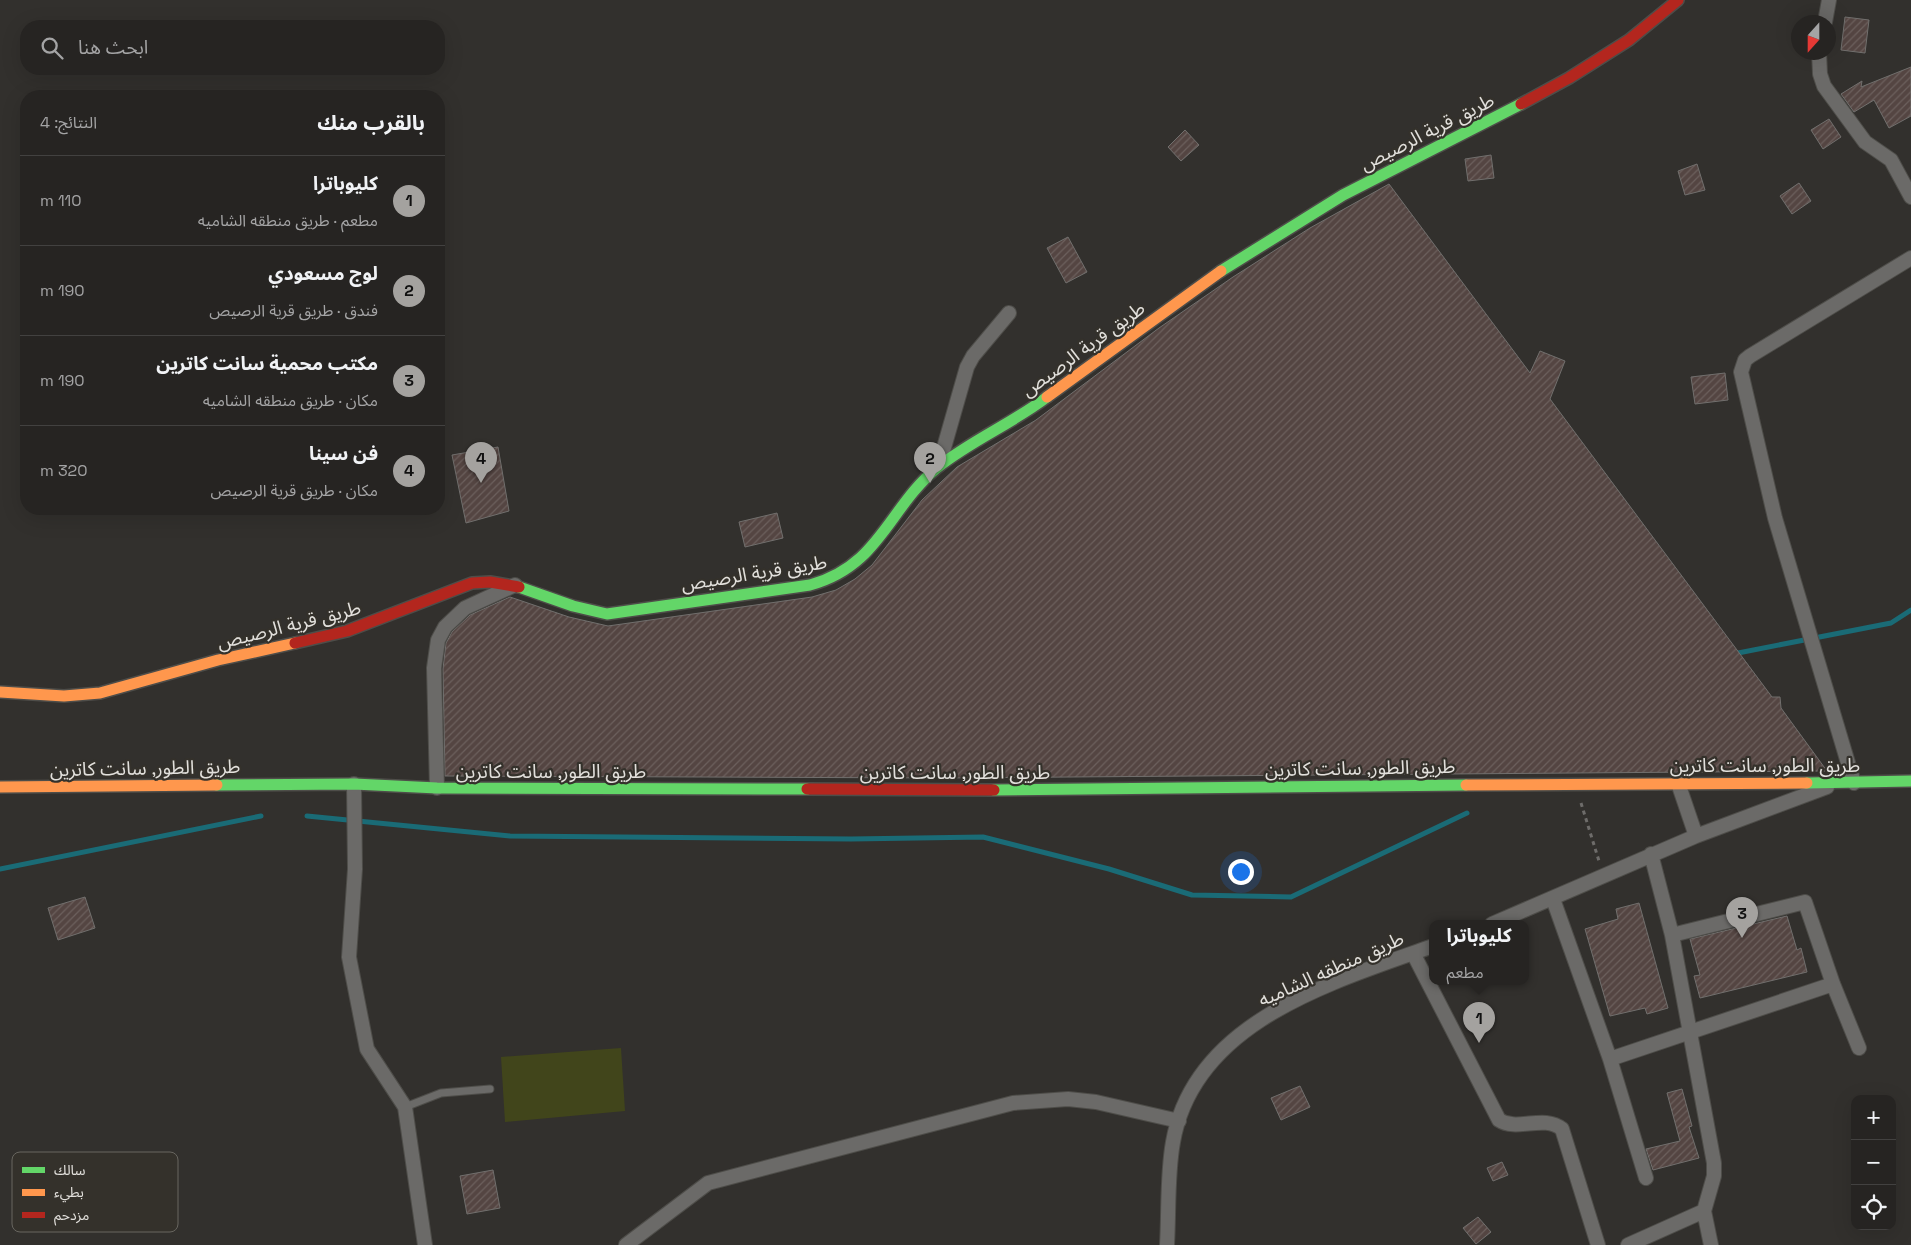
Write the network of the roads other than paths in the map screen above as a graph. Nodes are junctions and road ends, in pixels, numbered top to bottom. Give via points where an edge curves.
1 (1678, 0) edge
2 (1829, 0) edge
3 (1826, 15) edge
4 (1819, 60) edge
5 (1911, 197) edge
6 (1911, 258) edge
7 (1009, 313) dead end
8 (939, 465) junction
9 (516, 585) junction
10 (0, 692) edge
11 (1911, 781) edge
12 (1678, 782) junction
13 (1854, 783) junction
14 (354, 784) junction
15 (1837, 784) junction
16 (0, 787) edge
17 (437, 788) junction
18 (1696, 836) junction
19 (1651, 854) junction
20 (1553, 900) junction
21 (1502, 920) edge
22 (1672, 935) junction
23 (1429, 947) edge
24 (1413, 953) junction
25 (1429, 984) edge
26 (1833, 984) junction
27 (1429, 985) edge
28 (1691, 1032) junction
29 (1859, 1048) dead end
30 (1610, 1059) junction
31 (490, 1089) dead end
32 (405, 1107) junction
33 (1179, 1121) junction
34 (1646, 1178) dead end
35 (1704, 1211) junction
36 (425, 1245) edge
37 (626, 1245) edge
38 (1167, 1245) edge
39 (1598, 1245) edge
40 (1628, 1245) edge
41 (1710, 1245) edge

1 - 8 street, طريق قرية الرصيص via 1631,39 1591,65 1485,124 1382,174 1285,230 1114,346 1030,409
2 - 3 street
4 - 5 street via 1824,86 1865,142 1891,160
6 - 13 street via 1750,356 1741,372 1775,518
7 - 8 street via 976,351 967,367
8 - 9 street, طريق قرية الرصيص via 911,494 861,560 838,578 824,583 607,614
9 - 10 street, طريق قرية الرصيص via 502,581 472,583 347,631 218,660 100,693 64,696
9 - 17 street via 465,608 454,617 438,640 434,668
11 - 13 street, طريق الطور, سانت كاترين
12 - 15 street, طريق الطور, سانت كاترين
12 - 17 street, طريق الطور, سانت كاترين via 946,790
12 - 18 street
13 - 15 street, طريق الطور, سانت كاترين
14 - 16 street, طريق الطور, سانت كاترين
14 - 17 street, طريق الطور, سانت كاترين
14 - 32 street via 355,869 349,957 367,1049
15 - 18 street
18 - 19 street
19 - 20 street
19 - 22 street
20 - 21 street
20 - 30 street
22 - 26 street via 1805,902
22 - 28 street
23 - 24 street, طريق منطقه الشاميه
24 - 25 street
24 - 33 street, طريق منطقه الشاميه via 1331,985 1249,1026 1206,1067 1190,1093
26 - 28 street
26 - 29 street
27 - 39 street via 1499,1120 1506,1124 1550,1122 1562,1129
28 - 30 street
28 - 35 street via 1714,1163 1714,1176
30 - 34 street
31 - 32 lane via 440,1093
32 - 36 street
33 - 37 street via 1096,1102 1068,1099 1013,1103 708,1183
33 - 38 street, طريق منطقه الشاميه via 1173,1143
35 - 40 street
35 - 41 street

